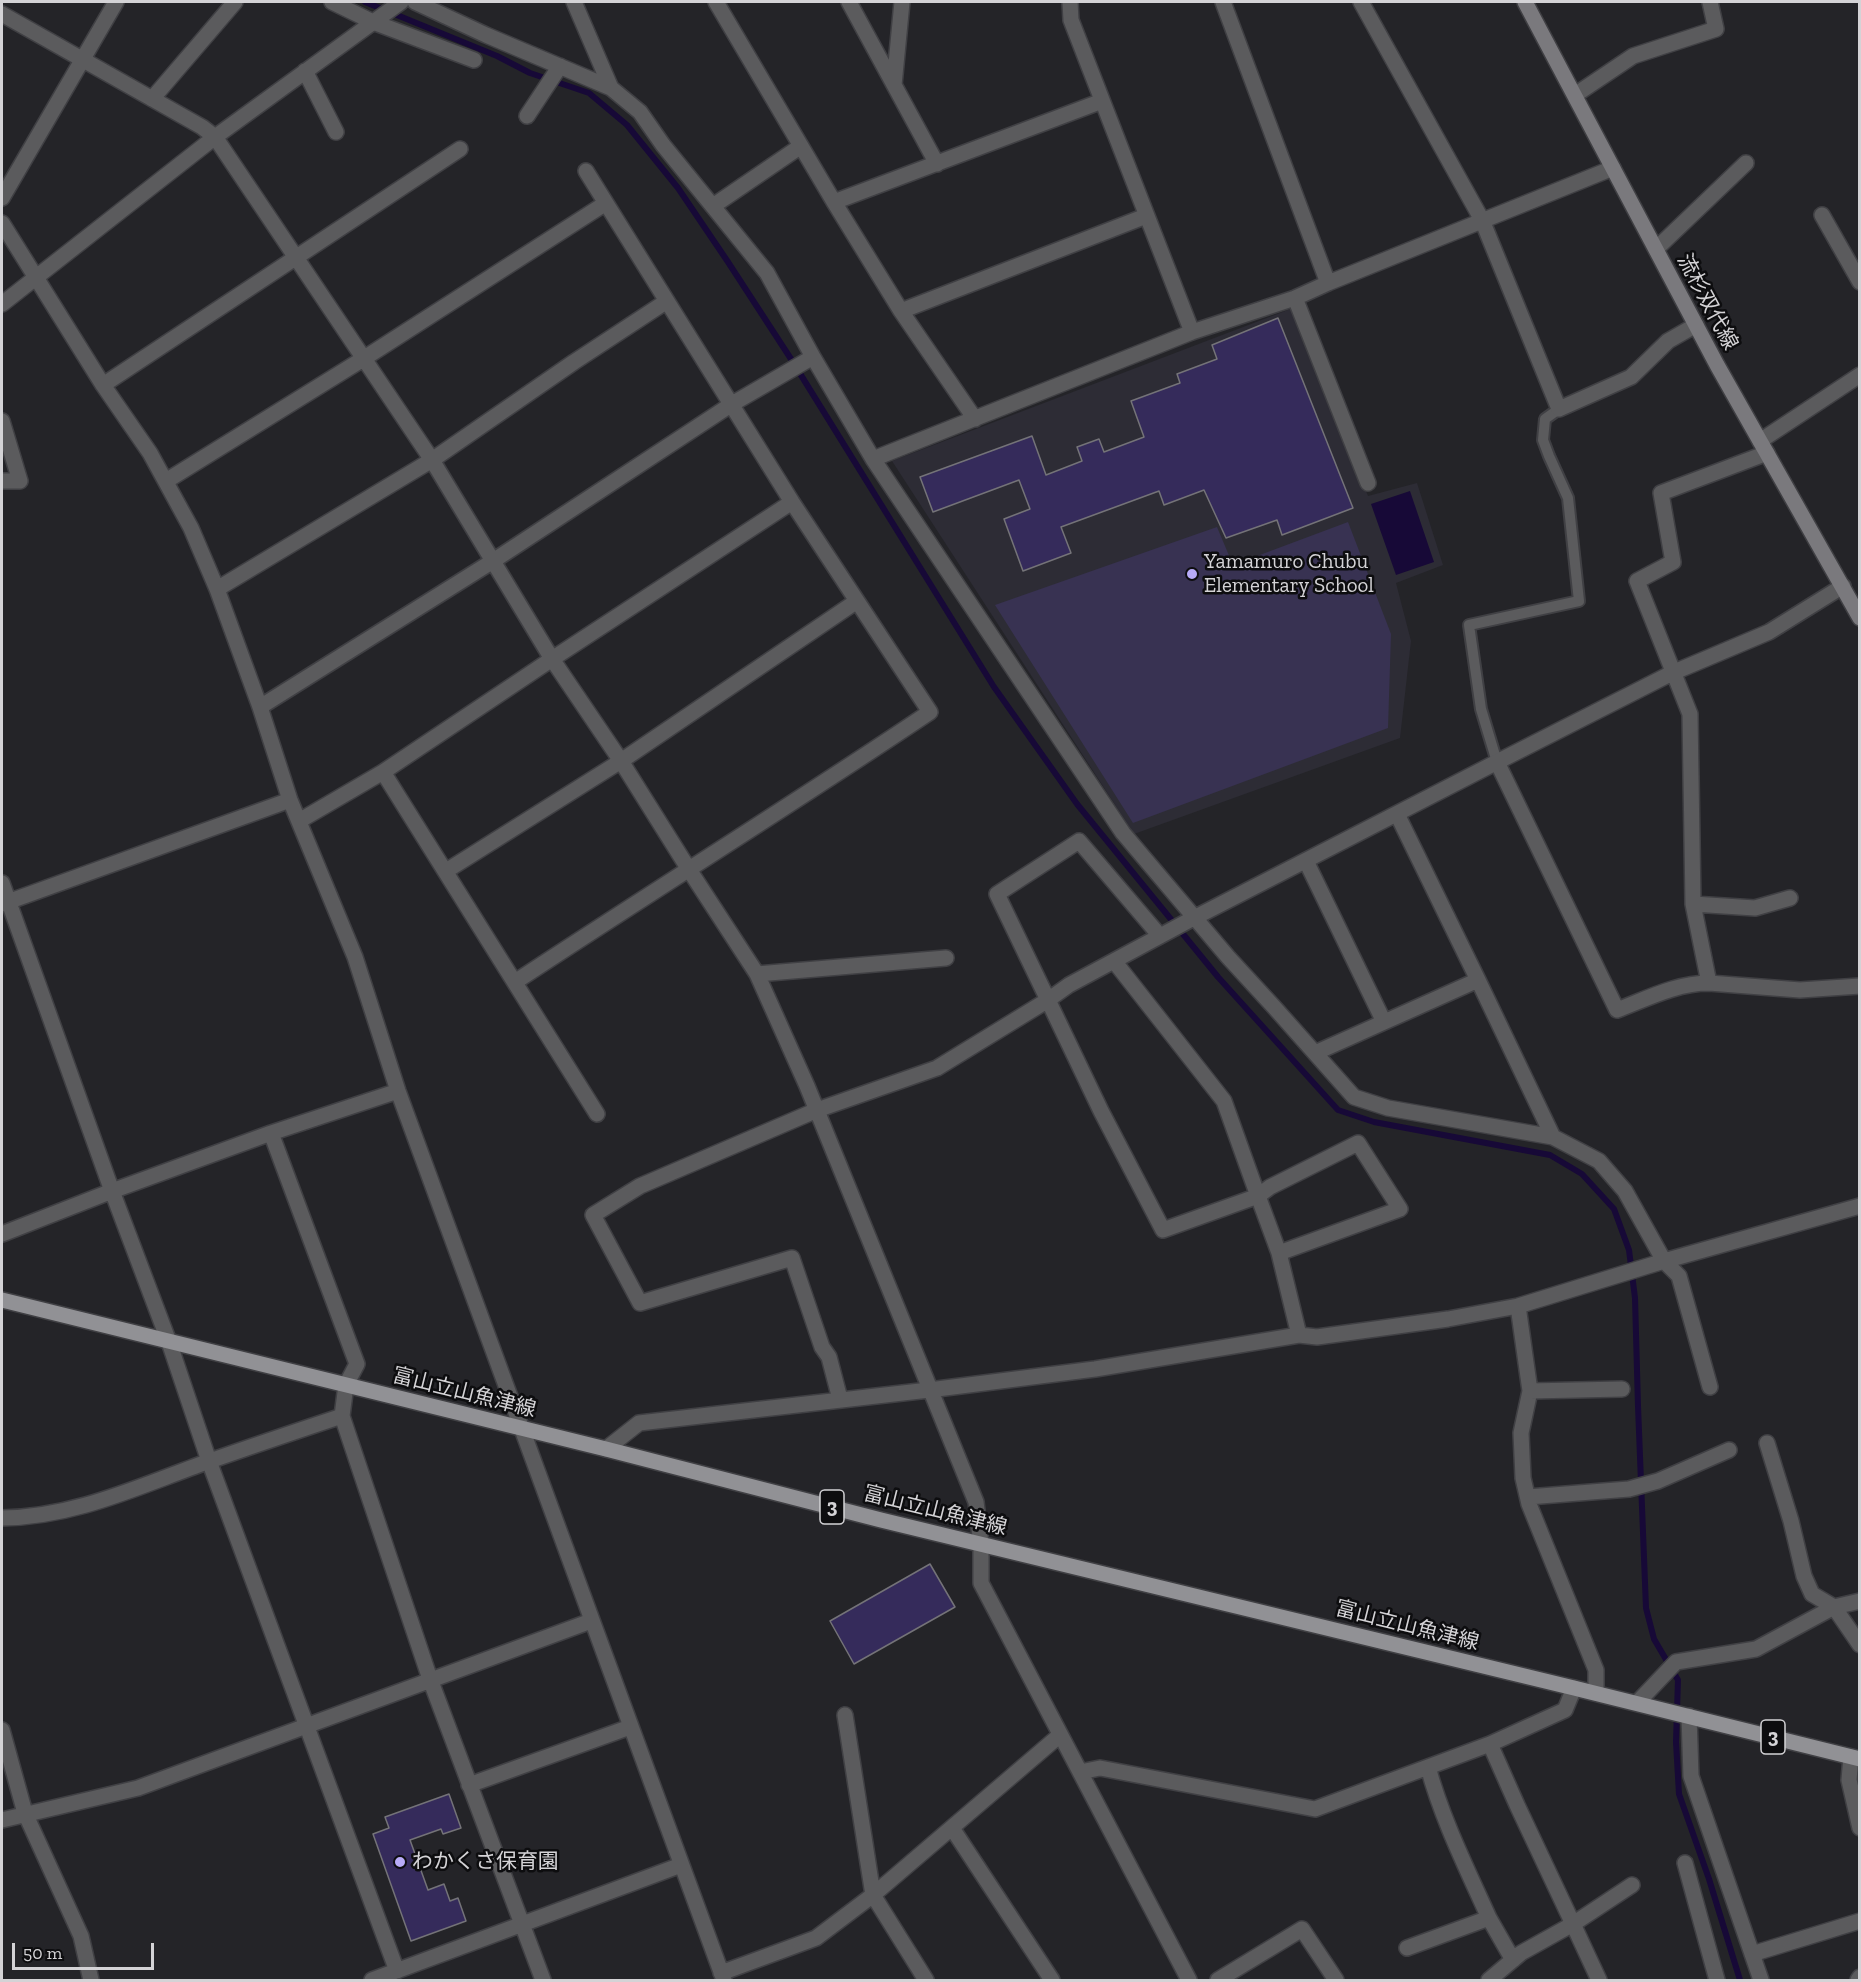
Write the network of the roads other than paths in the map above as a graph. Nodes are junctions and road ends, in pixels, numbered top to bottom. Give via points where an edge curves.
1 (116, 2) edge
2 (235, 2) edge
3 (332, 2) edge
4 (405, 2) edge
5 (574, 2) edge
6 (716, 2) edge
7 (849, 2) edge
8 (902, 2) edge
9 (1070, 2) edge
10 (1223, 2) edge
11 (1361, 2) edge
12 (1525, 2) edge
13 (1710, 2) edge
14 (2, 14) edge
15 (375, 21) junction
16 (82, 60) junction
17 (474, 60) dead end
18 (559, 68) junction
19 (304, 71) junction
20 (894, 85) junction
21 (611, 88) junction
22 (1575, 95) junction
23 (152, 99) junction
24 (1102, 101) junction
25 (527, 116) dead end
26 (336, 132) dead end
27 (214, 136) junction
28 (801, 146) junction
29 (460, 149) dead end
30 (1746, 163) dead end
31 (937, 164) junction
32 (1614, 168) junction
33 (586, 171) dead end
34 (2, 198) edge
35 (834, 202) junction
36 (606, 203) junction
37 (713, 206) junction
38 (1822, 215) dead end
39 (1146, 216) junction
40 (1482, 220) junction
41 (2, 223) edge
42 (1656, 249) junction
43 (296, 258) junction
44 (35, 277) junction
45 (1328, 282) junction
46 (1860, 282) edge
47 (1295, 298) junction
48 (667, 301) junction
49 (2, 304) edge
50 (901, 311) junction
51 (1696, 325) junction
52 (1192, 332) junction
53 (363, 359) junction
54 (810, 359) junction
55 (1860, 375) edge
56 (103, 385) junction
57 (732, 404) junction
58 (1559, 409) junction
59 (975, 419) junction
60 (2, 421) edge
61 (1764, 447) junction
62 (873, 459) junction
63 (432, 460) junction
64 (2, 481) edge
65 (166, 481) junction
66 (1368, 483) dead end
67 (792, 502) junction
68 (493, 561) junction
69 (1843, 586) junction
70 (217, 589) junction
71 (857, 601) junction
72 (1860, 618) edge
73 (552, 658) junction
74 (1672, 673) junction
75 (260, 707) junction
76 (621, 761) junction
77 (1497, 762) junction
78 (383, 772) junction
79 (290, 800) junction
80 (1397, 814) junction
81 (299, 821) junction
82 (1306, 861) junction
83 (688, 868) junction
84 (446, 871) junction
85 (2, 883) edge
86 (1790, 898) dead end
87 (5, 903) edge
88 (1694, 904) junction
89 (1191, 920) junction
90 (1163, 935) junction
91 (946, 958) dead end
92 (1114, 961) junction
93 (758, 974) junction
94 (1478, 980) junction
95 (515, 982) junction
96 (1709, 982) junction
97 (1860, 986) edge
98 (1048, 1000) junction
99 (1384, 1022) junction
100 (1315, 1053) junction
101 (398, 1091) junction
102 (817, 1110) junction
103 (597, 1114) dead end
104 (271, 1132) junction
105 (1553, 1137) junction
106 (112, 1191) junction
107 (1258, 1196) junction
108 (1860, 1206) edge
109 (2, 1234) edge
110 (1279, 1253) junction
111 (1664, 1261) junction
112 (2, 1300) edge
113 (1518, 1306) junction
114 (1299, 1335) junction
115 (170, 1342) junction
116 (346, 1385) junction
117 (1710, 1387) dead end
118 (1622, 1389) dead end
119 (929, 1390) junction
120 (1530, 1391) junction
121 (840, 1399) junction
122 (342, 1416) junction
123 (521, 1429) junction
124 (1767, 1443) dead end
125 (606, 1449) junction
126 (1729, 1450) dead end
127 (208, 1461) junction
128 (1528, 1497) junction
129 (2, 1518) edge
130 (981, 1544) junction
131 (1860, 1600) edge
132 (1834, 1607) junction
133 (591, 1621) junction
134 (1860, 1645) edge
135 (430, 1679) junction
136 (1574, 1688) junction
137 (1596, 1693) junction
138 (1637, 1703) junction
139 (844, 1715) dead end
140 (1688, 1716) junction
141 (306, 1725) junction
142 (630, 1727) junction
143 (2, 1730) edge
144 (1060, 1735) junction
145 (1490, 1744) junction
146 (1855, 1758) edge
147 (1428, 1767) junction
148 (1080, 1772) junction
149 (470, 1785) junction
150 (25, 1813) junction
151 (2, 1820) edge
152 (952, 1828) junction
153 (1860, 1828) edge
154 (1685, 1863) dead end
155 (681, 1865) junction
156 (1632, 1885) dead end
157 (873, 1896) junction
158 (1489, 1918) junction
159 (1860, 1921) edge
160 (1573, 1924) junction
161 (522, 1925) junction
162 (1407, 1948) dead end
163 (1752, 1954) junction
164 (1514, 1960) junction
165 (397, 1971) junction
166 (722, 1977) edge
167 (91, 1980) edge
168 (372, 1980) edge
169 (543, 1980) edge
170 (926, 1980) edge
171 (1052, 1980) edge
172 (1189, 1980) edge
173 (1218, 1980) edge
174 (1336, 1980) edge
175 (1489, 1980) edge
176 (1599, 1980) edge
177 (1717, 1980) edge
178 (1761, 1980) edge

1 - 16 street
2 - 23 street
3 - 15 street
4 - 15 street
4 - 18 street
5 - 21 street
6 - 28 street
7 - 20 street
8 - 20 street
9 - 24 street via 1071,20
10 - 45 street
11 - 40 street
12 - 22 main road, 流杉双代線
13 - 22 street via 1716,29 1633,56
14 - 16 street
15 - 17 street
15 - 19 street
16 - 23 street
16 - 34 street
18 - 21 street
18 - 25 street
19 - 26 street
19 - 27 street
20 - 31 street
21 - 37 street via 640,112
22 - 32 main road, 流杉双代線
23 - 27 street
24 - 31 street
24 - 39 street
27 - 43 street
27 - 44 street
28 - 35 street
28 - 37 street
29 - 43 street
30 - 42 street
31 - 35 street
32 - 40 street
32 - 42 main road, 流杉双代線
33 - 36 street
35 - 50 street
36 - 48 street
36 - 53 street
37 - 54 street via 767,273
38 - 46 street
39 - 50 street
39 - 52 street
40 - 45 street
40 - 58 street
41 - 44 street
42 - 51 main road, 流杉双代線
43 - 53 street
43 - 56 street
44 - 49 street
44 - 56 street
45 - 47 street
47 - 52 street
47 - 66 street
48 - 57 street
48 - 63 street
50 - 59 street
51 - 58 street via 1668,341 1631,377
51 - 61 main road, 流杉双代線
52 - 59 street
53 - 63 street
53 - 65 street
54 - 57 street
54 - 62 street
55 - 61 street
56 - 65 street
57 - 67 street
57 - 68 street
58 - 77 lane via 1545,419 1543,440 1568,498 1579,600 1469,625 1481,709
59 - 62 street
60 - 64 street via 20,481
61 - 69 main road, 流杉双代線
61 - 74 street via 1661,493 1673,562 1637,581
62 - 89 street via 1123,833
63 - 68 street
63 - 70 street
65 - 70 street
67 - 71 street
67 - 73 street
68 - 73 street
68 - 75 street
69 - 72 main road, 流杉双代線
69 - 74 street via 1769,632
70 - 75 street
71 - 76 street
71 - 83 street via 930,712
73 - 76 street
73 - 78 street
74 - 77 street
74 - 88 street via 1690,714
75 - 79 street
76 - 83 street
76 - 84 street
77 - 80 street
77 - 96 street via 1617,1010 1673,989
78 - 81 street
78 - 84 street
79 - 81 street
79 - 87 street
80 - 82 street
80 - 94 street
81 - 101 street via 355,957
82 - 89 street
82 - 99 street
83 - 93 street
83 - 95 street
84 - 95 street
85 - 87 street
86 - 88 street via 1755,908
87 - 106 street
88 - 96 street
89 - 90 street
89 - 100 street
90 - 92 street
90 - 98 street via 1079,841 997,894
91 - 93 street
92 - 98 street
92 - 107 street via 1224,1101
93 - 102 street
94 - 99 street
94 - 105 street
95 - 103 street
96 - 97 street via 1800,990
98 - 102 street via 937,1068
98 - 107 street via 1162,1230
99 - 100 street
100 - 105 street via 1354,1097 1388,1108
101 - 104 street
101 - 123 street
102 - 119 street
102 - 121 street via 640,1186 592,1215 640,1303 792,1258 822,1347 829,1357
104 - 106 street
104 - 116 street via 357,1364
105 - 111 street via 1599,1161 1624,1191
106 - 109 street
106 - 115 street
107 - 110 street
107 - 110 street via 1358,1143 1400,1209
108 - 111 street
110 - 114 street
111 - 113 street
111 - 117 street via 1679,1276
112 - 115 main road, 富山立山魚津線 / 3
113 - 114 street via 1317,1337
113 - 120 street
114 - 119 street via 1095,1369
115 - 116 main road, 富山立山魚津線 / 3
115 - 127 street
116 - 122 street
116 - 123 main road, 富山立山魚津線 / 3
118 - 120 street
119 - 121 street
119 - 130 street via 976,1502
120 - 128 street via 1521,1433
121 - 125 street via 639,1423
122 - 127 street
122 - 135 street
123 - 125 main road, 富山立山魚津線 / 3
123 - 133 street
124 - 132 street via 1804,1576 1812,1594
125 - 130 main road, 富山立山魚津線 / 3
126 - 128 street via 1629,1489
127 - 129 street via 96,1503 29,1518
127 - 141 street
128 - 137 street via 1596,1670
130 - 136 main road, 富山立山魚津線 / 3
130 - 144 street via 981,1583
131 - 132 street
132 - 134 street
132 - 138 street via 1756,1649 1676,1662
133 - 135 street
133 - 142 street
135 - 141 street
135 - 149 street
136 - 137 main road, 富山立山魚津線 / 3
136 - 145 street via 1564,1710
137 - 138 main road, 富山立山魚津線 / 3
138 - 140 main road, 富山立山魚津線 / 3
139 - 157 street
140 - 146 main road, 富山立山魚津線 / 3
140 - 163 street via 1691,1776
141 - 150 street via 138,1788
141 - 165 street
142 - 149 street
142 - 155 street
143 - 150 street
144 - 148 street
144 - 152 street
145 - 147 street
145 - 160 street
146 - 153 street via 1849,1780
147 - 148 street via 1315,1809 1100,1768
147 - 158 street
148 - 172 street
149 - 161 street
150 - 151 street
150 - 167 street via 81,1936
152 - 157 street
152 - 171 street
154 - 177 street
155 - 161 street
155 - 166 street
156 - 160 street
157 - 166 street via 816,1938
157 - 170 street
158 - 162 street
158 - 164 street
159 - 163 street
160 - 164 street
160 - 176 street
161 - 165 street
161 - 169 street
163 - 178 street
164 - 175 street
165 - 168 street
173 - 174 street via 1302,1929

